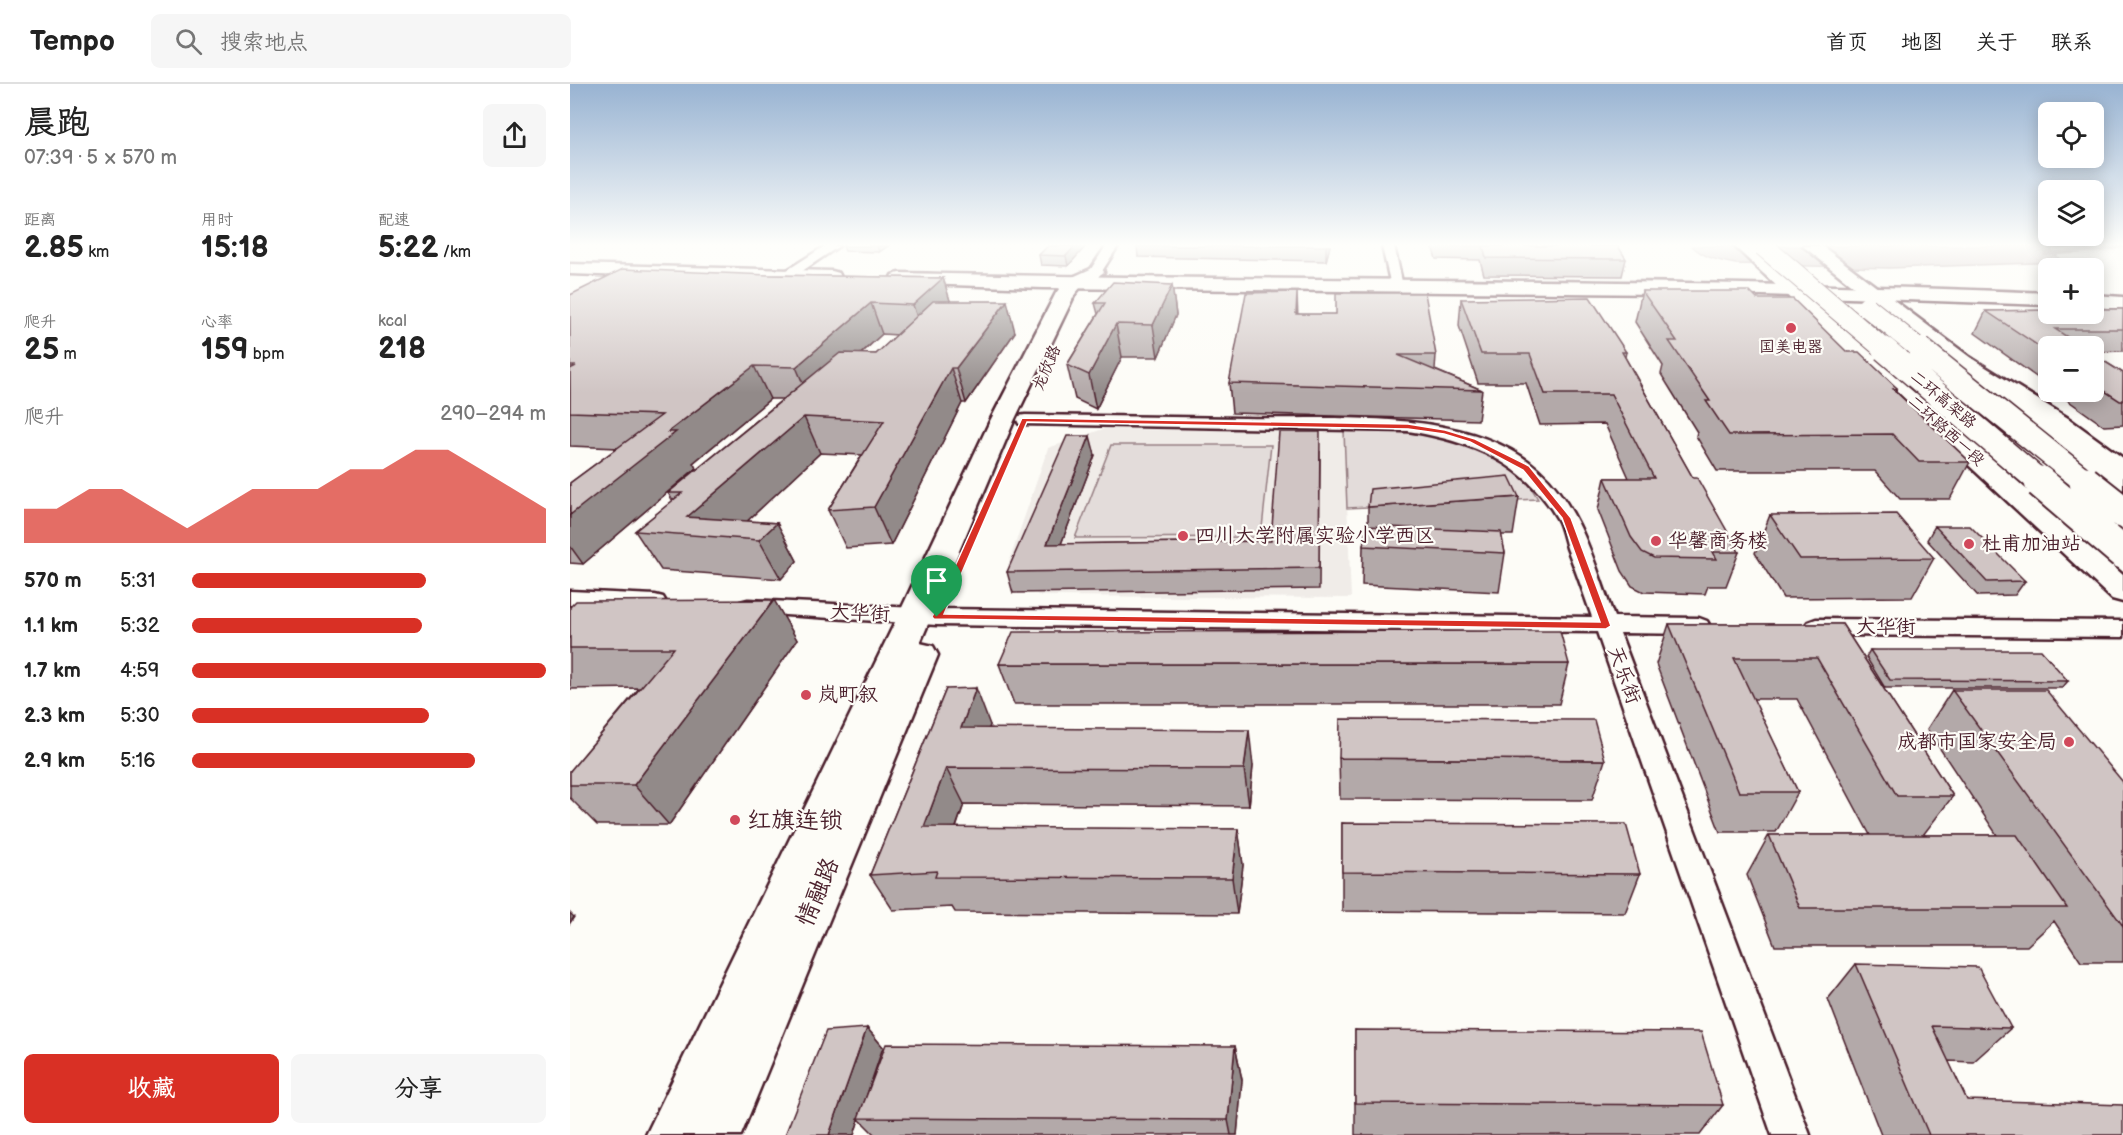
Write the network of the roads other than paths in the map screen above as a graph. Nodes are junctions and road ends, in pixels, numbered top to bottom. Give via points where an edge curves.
1 (1076, 295) edge
2 (1078, 295) edge
3 (1796, 295) edge
4 (1820, 295) edge
5 (1837, 295) edge
6 (1853, 295) edge
7 (1876, 296) junction
8 (2038, 299) edge
9 (2104, 302) edge
10 (2123, 303) edge
11 (2038, 308) edge
12 (2104, 312) edge
13 (2123, 313) edge
14 (1963, 363) junction
15 (1025, 420) junction
16 (2123, 471) edge
17 (2123, 488) edge
18 (2123, 512) edge
19 (2123, 554) edge
20 (2123, 592) edge
21 (570, 598) edge
22 (677, 603) edge
23 (725, 606) edge
24 (926, 616) junction
25 (1606, 626) junction
26 (1724, 626) edge
27 (1794, 627) edge
28 (2123, 629) edge
29 (674, 1135) edge
30 (713, 1135) edge
31 (1791, 1135) edge

1 - 24 main road via 1002,421
2 - 15 main road, 龙欣路
3 - 20 main road, 二环路西一段
4 - 19 main road, 二环高架路, bridge
5 - 7 main road
6 - 18 main road, 二环高架路, bridge
7 - 8 main road
7 - 11 main road
7 - 14 main road
9 - 10 main road
12 - 13 main road
14 - 16 main road via 2060,423
14 - 17 main road
15 - 24 main road, 龙欣路
15 - 25 street, 天乐街 via 1408,426 1472,441 1526,468 1567,518
21 - 22 street
23 - 24 street, 大华街
24 - 25 street, 大华街
24 - 29 main road
24 - 30 main road, 情融路
25 - 26 street, 大华街
25 - 31 street, 天乐街
27 - 28 street, 大华街

